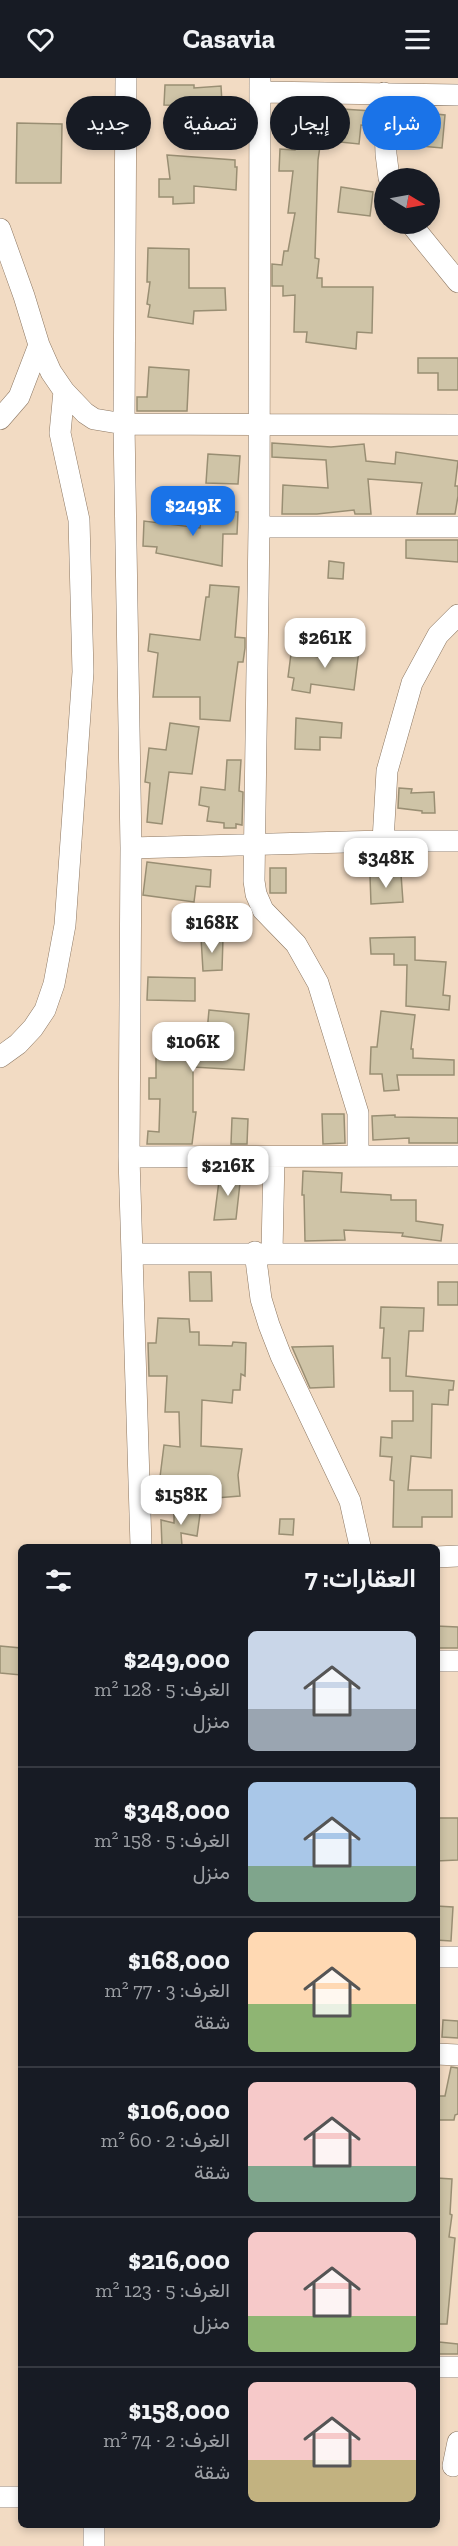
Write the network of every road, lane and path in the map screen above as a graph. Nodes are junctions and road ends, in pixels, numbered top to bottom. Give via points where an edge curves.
1 (126, 78) edge
2 (260, 85) edge
3 (384, 93) junction
4 (458, 95) edge
5 (388, 168) edge
6 (0, 230) edge
7 (419, 234) edge
8 (458, 282) edge
9 (39, 345) junction
10 (64, 391) junction
11 (0, 419) edge
12 (124, 424) junction
13 (458, 424) edge
14 (258, 425) junction
15 (259, 527) junction
16 (458, 527) edge
17 (458, 615) edge
18 (383, 841) junction
19 (458, 841) edge
20 (255, 845) junction
21 (131, 848) junction
22 (0, 1057) edge
23 (357, 1156) junction
24 (458, 1156) edge
25 (129, 1157) junction
26 (274, 1157) junction
27 (263, 1252) junction
28 (132, 1254) junction
29 (458, 1254) edge
30 (141, 1544) edge
31 (360, 1544) edge
32 (458, 1556) edge
33 (440, 1557) edge
34 (440, 1661) edge
35 (458, 1661) edge
36 (440, 1957) edge
37 (458, 1958) edge
38 (440, 2054) edge
39 (458, 2055) edge
40 (440, 2367) edge
41 (458, 2367) edge
42 (458, 2442) edge
43 (449, 2466) edge
44 (0, 2497) edge
45 (18, 2497) edge
46 (94, 2528) edge
47 (94, 2546) edge

1 - 12 street
2 - 3 street
2 - 14 street
3 - 4 street
3 - 5 street
6 - 9 street
7 - 8 street
9 - 10 street
9 - 11 street via 19,397
10 - 12 street via 94,419
10 - 22 street via 60,433 79,520 83,672 65,924 56,976 45,1010 18,1044
12 - 14 street
12 - 21 street
13 - 14 street
14 - 15 street
15 - 16 street
15 - 20 street
17 - 18 street via 438,635 412,683 386,778
18 - 19 street
18 - 20 street
20 - 21 street
20 - 23 street via 254,881 263,910 296,944 318,982 356,1105
21 - 25 street
23 - 24 street
23 - 26 street
25 - 26 street
25 - 28 street
26 - 27 street
27 - 28 street
27 - 29 street
27 - 31 street via 261,1299 269,1325 350,1501
28 - 30 street
32 - 33 street
34 - 35 street
36 - 37 street
38 - 39 street
40 - 41 street
42 - 43 street
44 - 45 street
46 - 47 street

